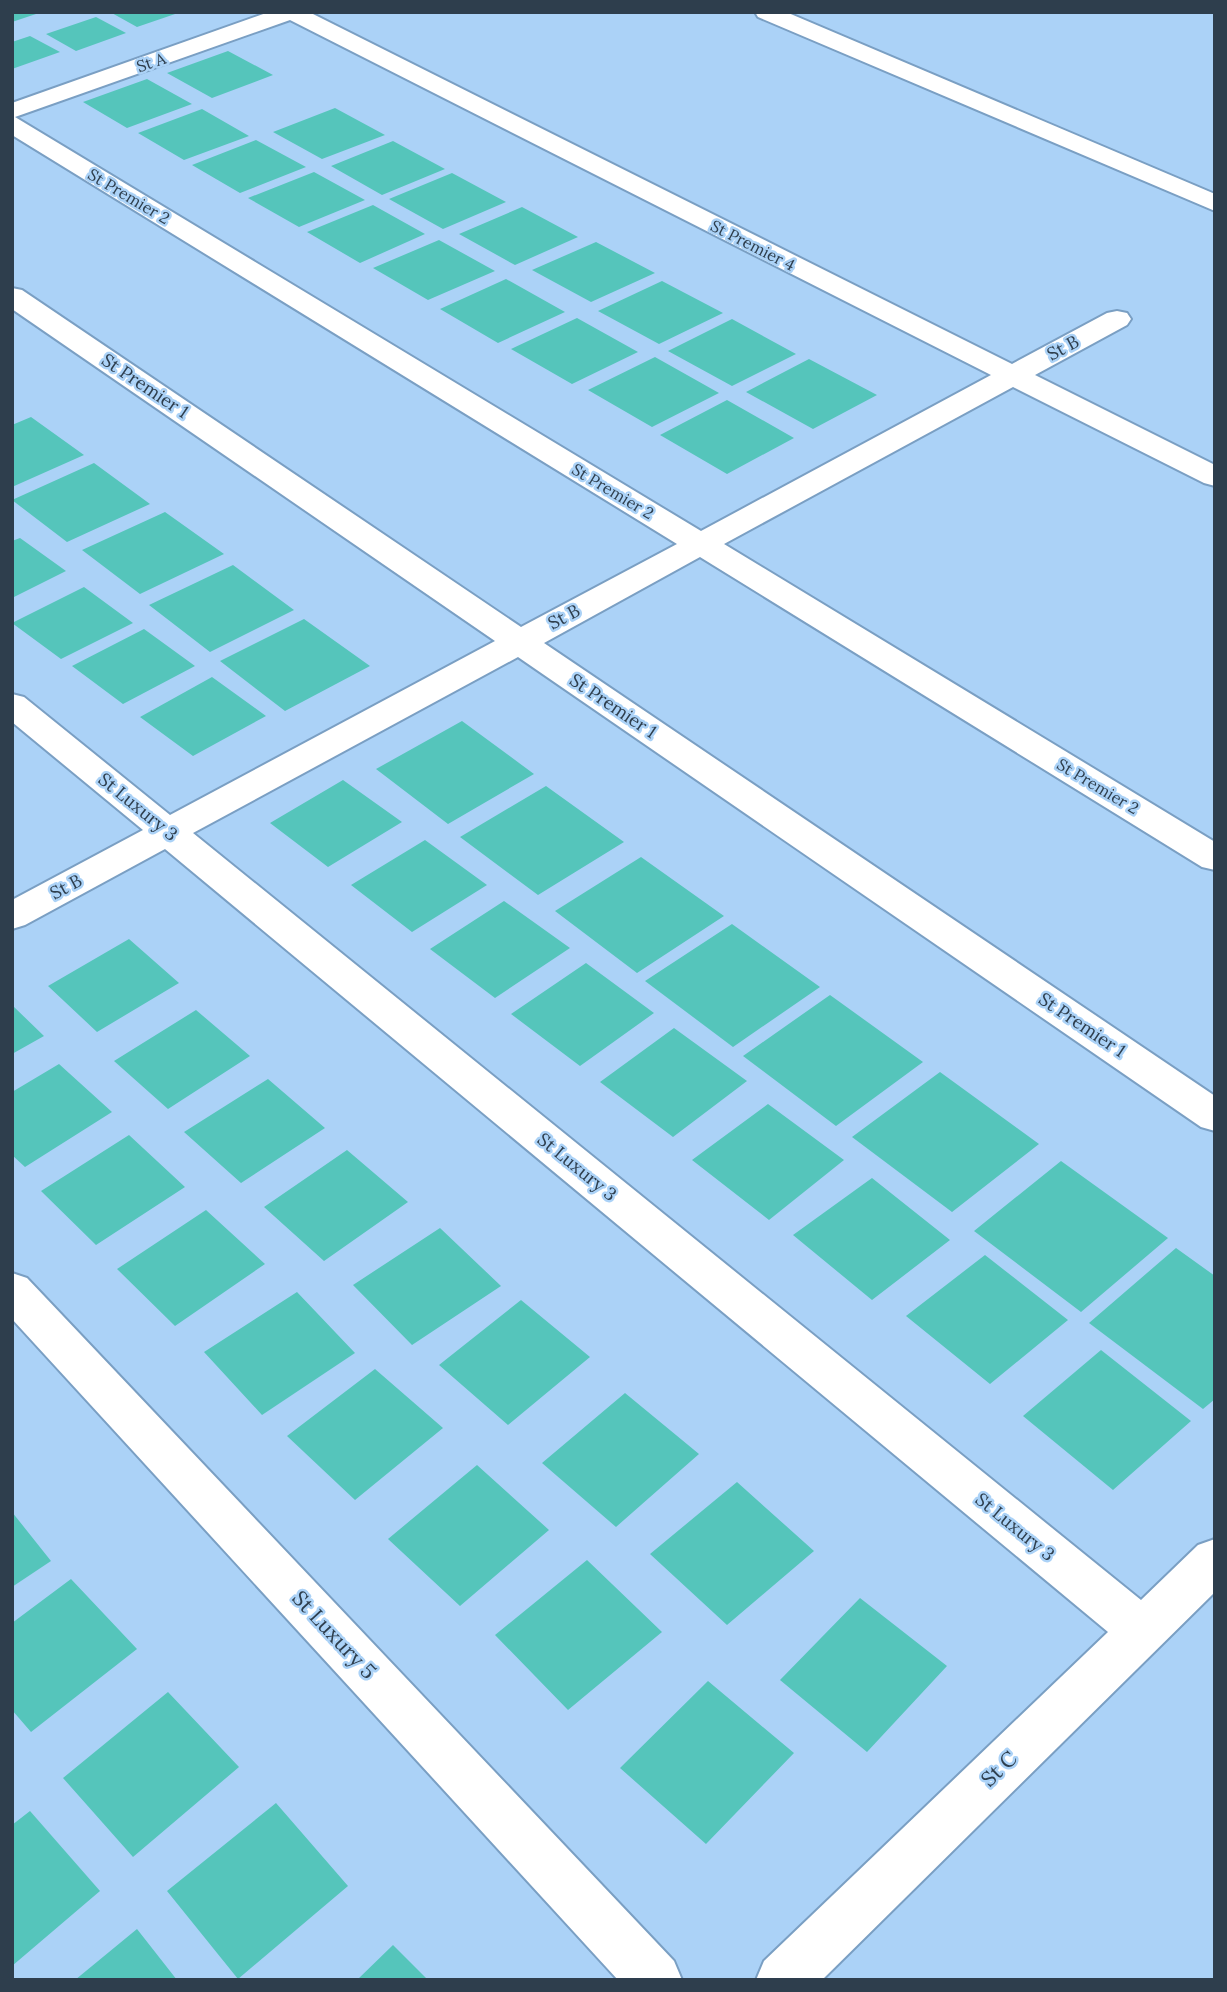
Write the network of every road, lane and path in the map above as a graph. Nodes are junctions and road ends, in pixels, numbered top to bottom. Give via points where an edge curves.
1 (291, 12) edge
2 (766, 12) edge
3 (12, 111) edge
4 (12, 124) edge
5 (1215, 203) edge
6 (12, 296) edge
7 (1117, 319) dead end
8 (1012, 375) junction
9 (1215, 477) edge
10 (700, 544) junction
11 (520, 642) junction
12 (12, 704) edge
13 (168, 832) junction
14 (1215, 858) edge
15 (12, 916) edge
16 (1215, 1116) edge
17 (12, 1290) edge
18 (1215, 1560) edge
19 (1141, 1630) junction
20 (655, 1980) edge
21 (783, 1980) edge

1 - 3 street, St A
1 - 8 street, St Premier 4
2 - 5 street
4 - 10 street, St Premier 2
6 - 11 street, St Premier 1
7 - 8 street, St B
8 - 9 street, St Premier 4
8 - 10 street, St B
10 - 11 street, St B
10 - 14 street, St Premier 2
11 - 13 street, St B
11 - 16 street, St Premier 1
12 - 13 street, St Luxury 3
13 - 15 street, St B
13 - 19 street, St Luxury 3
17 - 20 street, St Luxury 5
18 - 19 street, St C
19 - 21 street, St C

